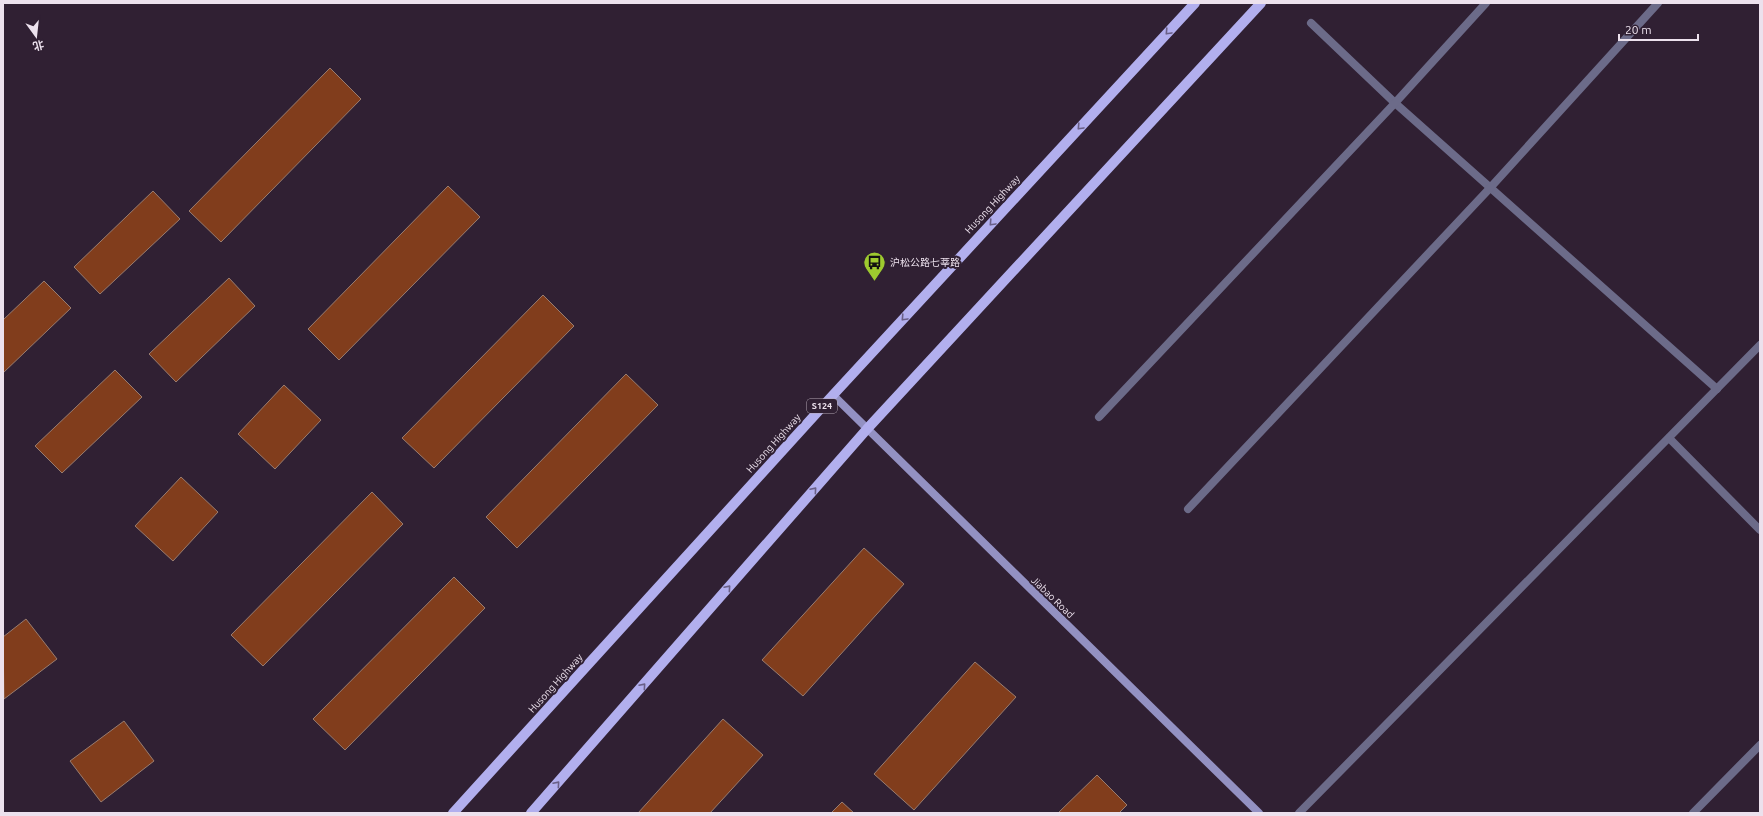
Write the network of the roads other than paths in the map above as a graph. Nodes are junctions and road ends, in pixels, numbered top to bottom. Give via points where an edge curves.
1 (1195, 3) edge
2 (1261, 3) edge
3 (1486, 3) edge
4 (1658, 3) edge
5 (1311, 22) dead end
6 (1395, 103) junction
7 (1490, 188) junction
8 (1760, 345) edge
9 (1717, 389) junction
10 (833, 395) junction
11 (1099, 417) dead end
12 (867, 429) junction
13 (1669, 438) junction
14 (1188, 509) dead end
15 (1760, 530) edge
16 (1760, 745) edge
17 (453, 813) edge
18 (532, 813) edge
19 (1259, 813) edge
20 (1299, 813) edge
21 (1693, 813) edge

1 -> 10 main road, Husong Highway / S124
2 - 12 main road
3 - 6 street
4 - 7 street
5 - 6 street
6 - 7 street
6 - 11 street
7 - 9 street
7 - 14 street
8 - 9 street
9 - 13 street
10 - 12 street, Jiabao Road
10 - 17 main road, Husong Highway / S124
18 -> 12 main road
12 - 19 street, Jiabao Road
13 - 15 street
13 - 20 street
16 - 21 street

